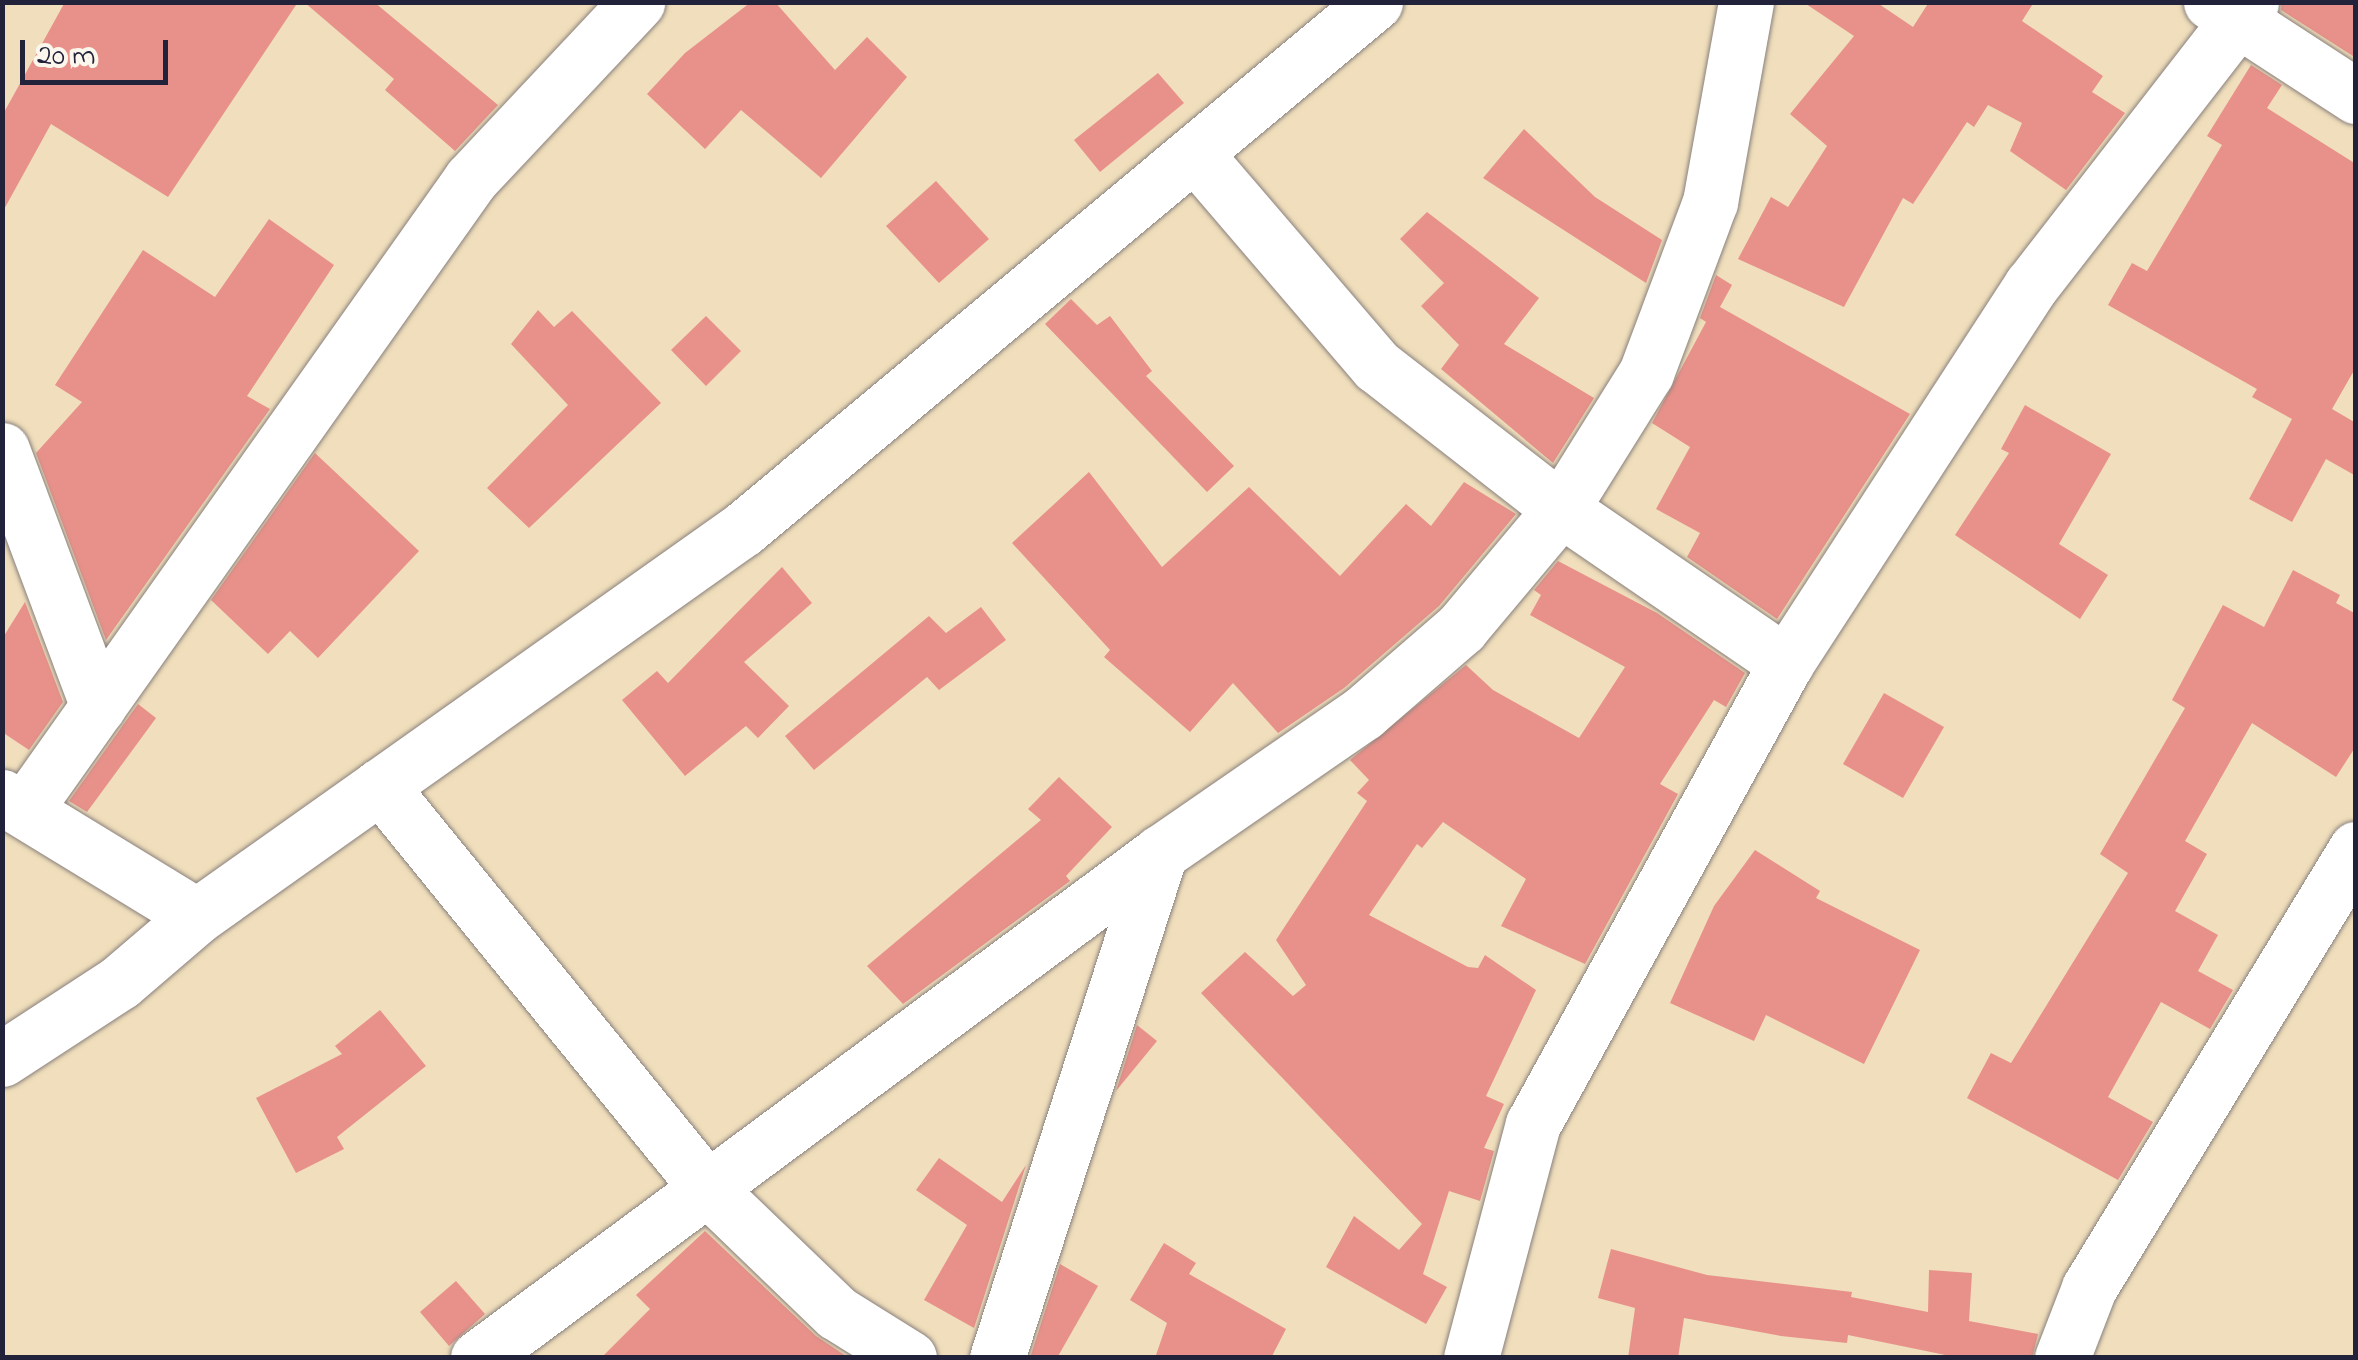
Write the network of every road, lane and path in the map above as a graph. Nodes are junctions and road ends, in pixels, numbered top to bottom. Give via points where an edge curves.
1 (637, 2) edge
2 (1375, 2) edge
3 (1746, 2) edge
4 (2231, 8) edge
5 (2356, 96) edge
6 (1194, 154) junction
7 (2, 450) edge
8 (1561, 510) junction
9 (1786, 663) junction
10 (98, 707) junction
11 (380, 786) junction
12 (14, 803) edge
13 (2356, 848) edge
14 (1160, 853) junction
15 (197, 916) junction
16 (2, 1060) edge
17 (707, 1188) junction
18 (478, 1358) edge
19 (908, 1358) edge
20 (997, 1358) edge
21 (1471, 1358) edge
22 (2062, 1358) edge

1 - 10 street via 471,179
2 - 6 street
3 - 8 street via 1710,202 1646,372
4 - 5 street
4 - 9 street via 2031,286
6 - 8 street via 1377,366
6 - 11 street via 743,529
7 - 10 street
8 - 9 street
8 - 14 street via 1461,628 1363,713
9 - 21 street via 1533,1124
10 - 12 street
11 - 15 street
11 - 17 street
12 - 15 street
13 - 22 street via 2088,1288
14 - 17 street
14 - 20 street
15 - 16 street via 120,982
17 - 18 street
17 - 19 street via 837,1313

